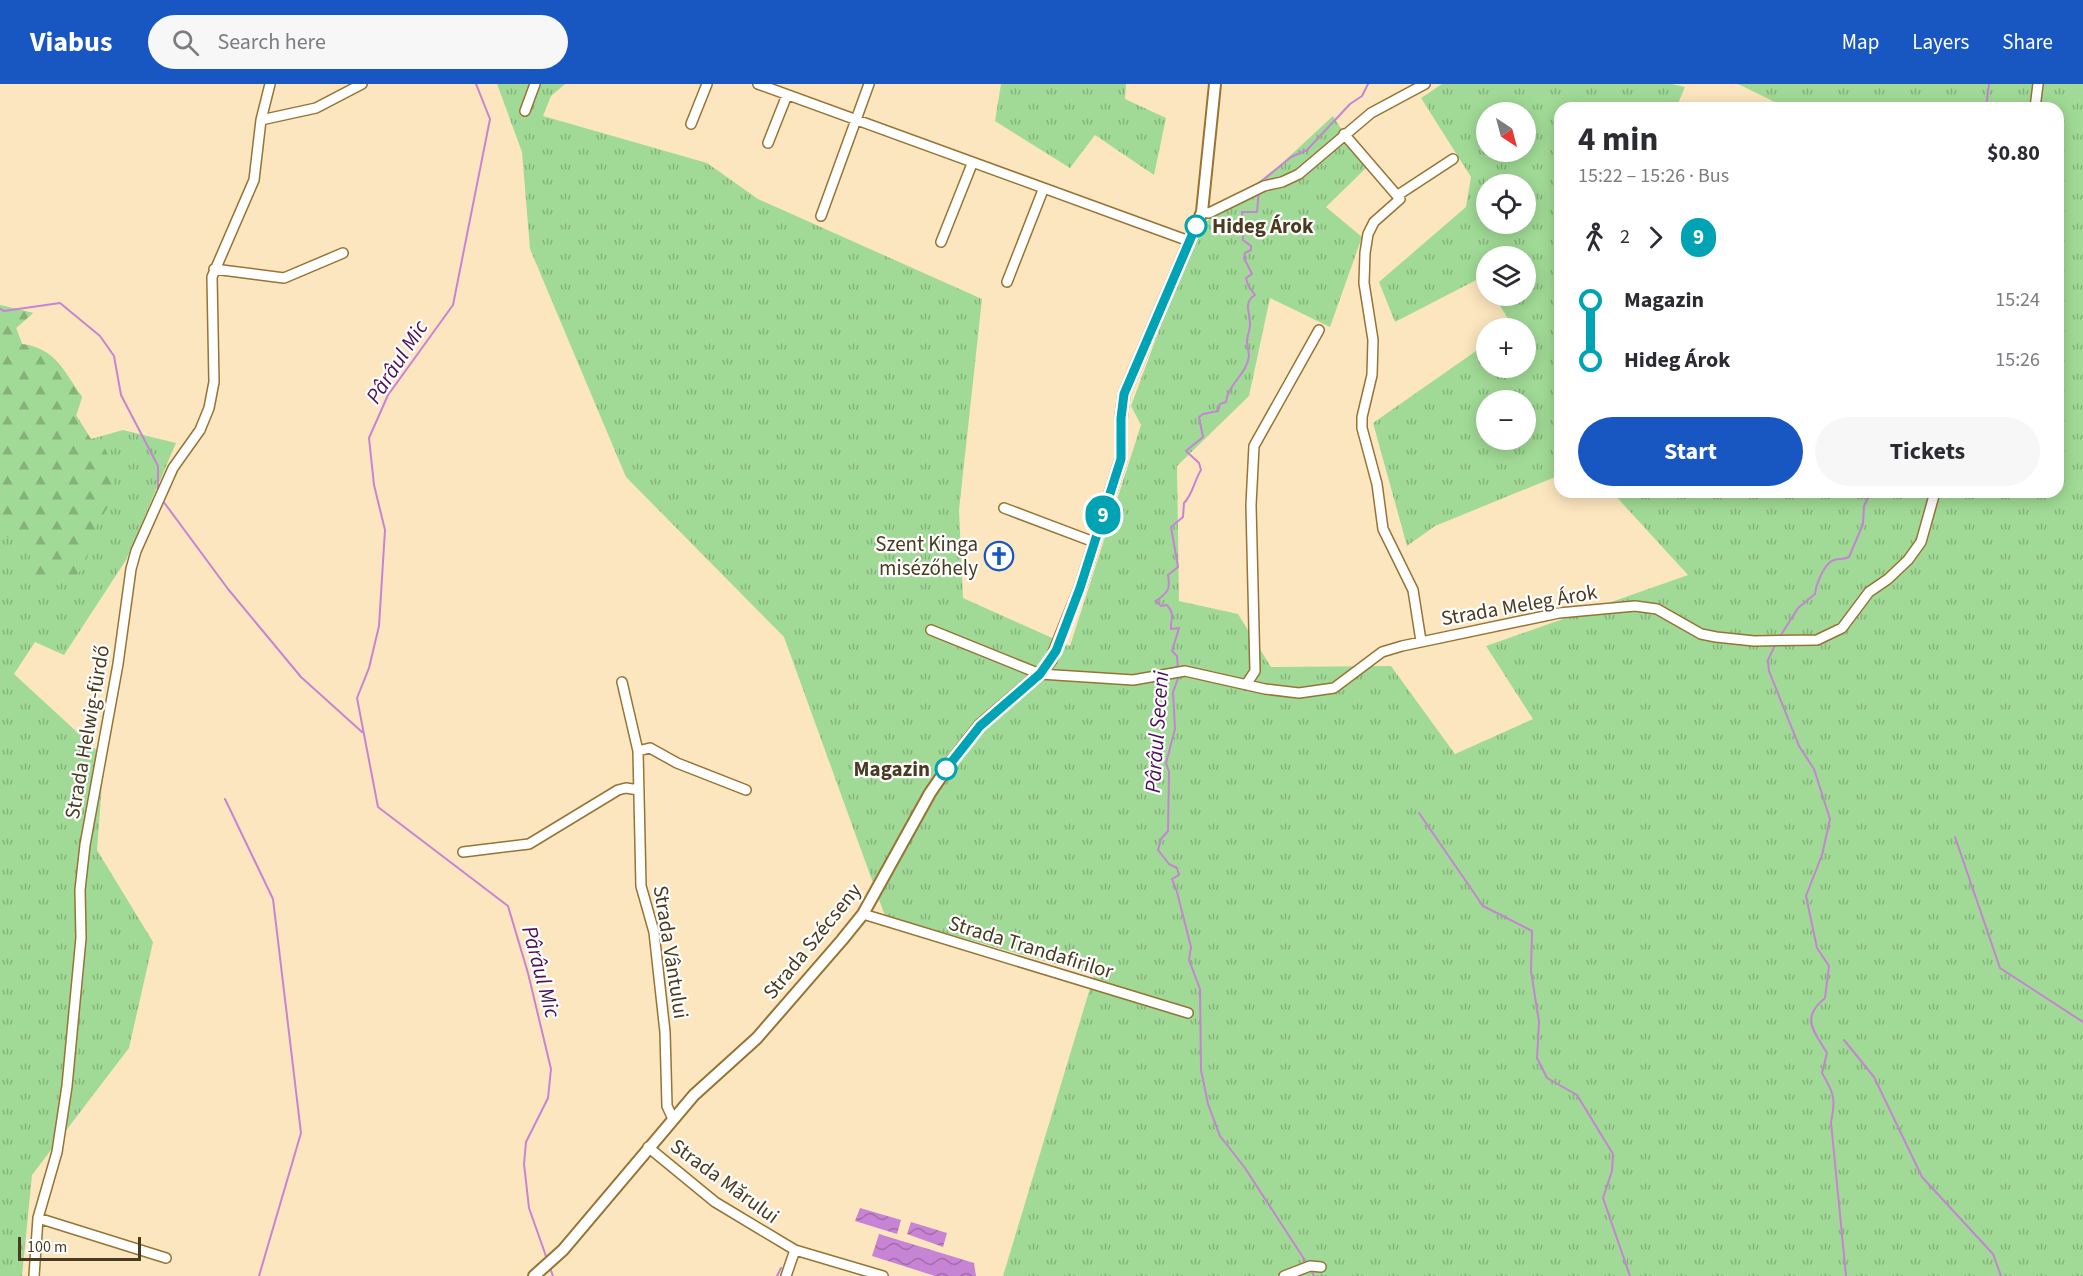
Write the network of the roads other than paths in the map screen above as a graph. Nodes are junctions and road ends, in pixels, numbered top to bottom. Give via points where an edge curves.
1 (270, 84) edge
2 (362, 84) edge
3 (535, 84) edge
4 (707, 84) edge
5 (758, 84) edge
6 (869, 84) edge
7 (1215, 84) edge
8 (1425, 84) edge
9 (2038, 84) edge
10 (787, 94) junction
11 (2036, 102) edge
12 (525, 111) dead end
13 (261, 120) junction
14 (856, 121) junction
15 (691, 124) dead end
16 (1344, 134) junction
17 (768, 143) dead end
18 (1453, 159) dead end
19 (972, 164) junction
20 (1043, 190) junction
21 (1398, 195) junction
22 (1202, 212) junction
23 (821, 216) dead end
24 (1189, 241) junction
25 (941, 242) dead end
26 (343, 253) dead end
27 (214, 268) junction
28 (1007, 282) dead end
29 (1318, 330) dead end
30 (1933, 498) edge
31 (1004, 508) dead end
32 (1094, 542) junction
33 (931, 630) dead end
34 (1421, 641) junction
35 (1040, 674) junction
36 (622, 682) dead end
37 (1246, 685) junction
38 (638, 751) junction
39 (639, 790) junction
40 (746, 790) dead end
41 (463, 852) dead end
42 (863, 914) junction
43 (1188, 1013) dead end
44 (673, 1119) junction
45 (648, 1148) junction
46 (38, 1218) junction
47 (795, 1250) junction
48 (166, 1258) dead end
49 (1321, 1268) dead end
50 (34, 1276) edge
51 (534, 1276) edge
52 (786, 1276) edge
53 (883, 1276) edge
54 (1284, 1276) edge

1 - 13 street, Strada Helwig-fürdő
2 - 13 street via 316,108
3 - 12 street
4 - 15 street
5 - 10 street
6 - 14 street
7 - 22 street, Strada Szécseny
8 - 16 street via 1371,113
9 - 11 street
10 - 14 street
10 - 17 street
13 - 27 street, Strada Helwig-fürdő via 255,180
14 - 19 street
14 - 23 street
16 - 21 street
16 - 22 street via 1299,174 1259,188 1209,213
18 - 21 street
19 - 20 street
19 - 25 street
20 - 24 street
20 - 28 street
21 - 34 street via 1400,200 1374,222 1365,253 1364,283 1373,340 1372,375 1362,428 1377,484 1383,529 1413,590
22 - 24 street, Strada Szécseny
24 - 32 street, Strada Szécseny via 1124,394 1122,454
26 - 27 street via 284,278
27 - 46 street, Strada Helwig-fürdő via 210,286 213,394 200,430 173,468 131,569 85,845 67,1086 57,1152
29 - 37 street via 1254,446 1251,506 1255,671
30 - 34 street, Strada Meleg Árok via 1921,542 1903,565 1869,592 1842,628 1817,640 1754,641 1708,636 1657,609 1635,606 1559,613
31 - 32 street
32 - 35 street, Strada Szécseny via 1056,651
33 - 35 street, Strada Meleg Árok
34 - 37 street, Strada Meleg Árok via 1382,652 1346,681 1324,691 1299,693
35 - 37 street, Strada Meleg Árok via 1133,680 1178,672
35 - 42 street, Strada Szécseny via 980,726 952,761
36 - 38 street, Strada Vântului
38 - 39 street, Strada Vântului
38 - 40 street via 650,748
39 - 41 street via 618,790 529,844
39 - 44 street, Strada Vântului via 641,886 654,932 665,1032 667,1106
42 - 43 street, Strada Trandafirilor
42 - 44 street, Strada Szécseny via 757,1038
44 - 45 street, Strada Szécseny
45 - 47 street, Strada Mărului via 715,1202
45 - 51 street, Strada Szécseny via 563,1250
46 - 48 street
46 - 50 street, Strada Helwig-fürdő
47 - 52 street
47 - 53 street, Strada Mărului
49 - 54 street via 1308,1266

